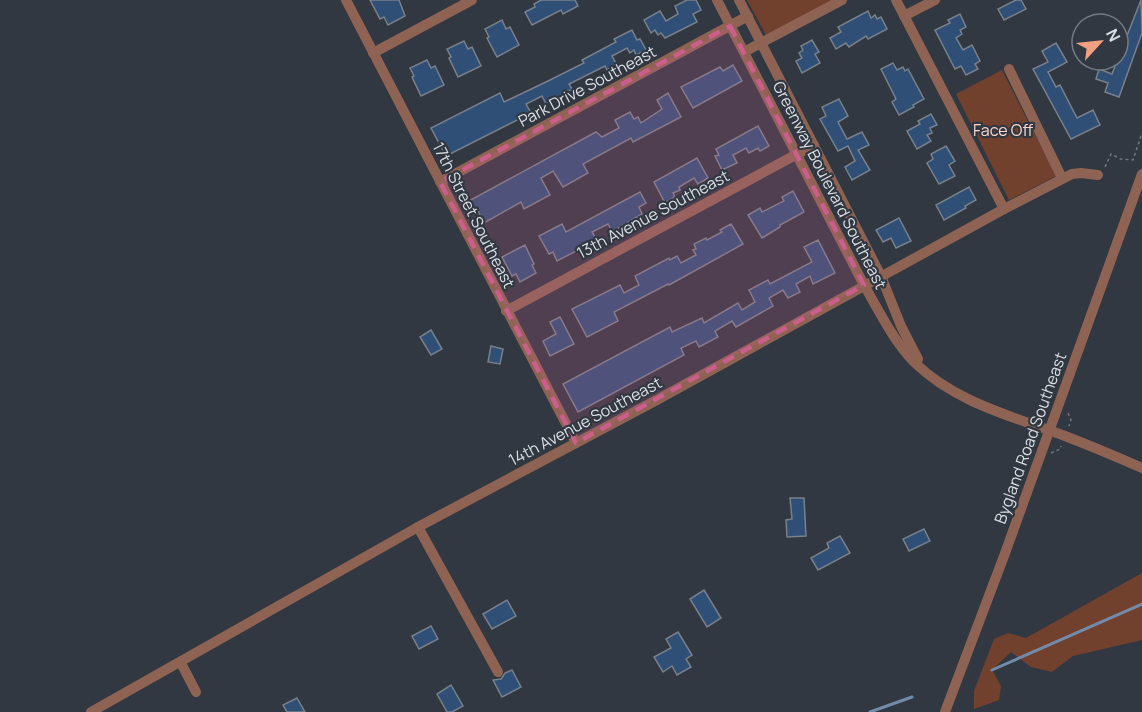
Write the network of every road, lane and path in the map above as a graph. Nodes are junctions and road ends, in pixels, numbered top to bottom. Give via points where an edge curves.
1 (346, 0) edge
2 (472, 0) edge
3 (717, 0) edge
4 (739, 0) edge
5 (842, 0) edge
6 (896, 0) edge
7 (935, 0) edge
8 (748, 16) junction
9 (904, 16) junction
10 (730, 26) junction
11 (761, 43) junction
12 (744, 52) junction
13 (373, 53) junction
14 (1009, 69) dead end
15 (1142, 133) edge
16 (814, 145) junction
17 (796, 154) junction
18 (1142, 174) edge
19 (1098, 175) joint
20 (1062, 178) junction
21 (440, 182) junction
22 (1004, 209) junction
23 (881, 276) junction
24 (864, 285) junction
25 (506, 311) junction
26 (928, 375) junction
27 (1049, 430) junction
28 (576, 443) junction
29 (1142, 468) edge
30 (418, 528) junction
31 (181, 663) junction
32 (498, 672) dead end
33 (196, 692) dead end
34 (91, 712) edge
35 (945, 712) edge

1 - 13 street, 17th Street Southeast
2 - 13 street
3 - 10 street, Greenway Boulevard Southeast
4 - 8 street, Greenway Boulevard Southeast
5 - 11 street
6 - 9 street
7 - 9 street
8 - 10 street, Park Drive Southeast
8 - 11 street, Greenway Boulevard Southeast
9 - 22 street
10 - 12 street, Greenway Boulevard Southeast
10 - 21 street, Park Drive Southeast
11 - 12 street
11 - 16 street, Greenway Boulevard Southeast
12 - 17 street, Greenway Boulevard Southeast
13 - 21 street, 17th Street Southeast
14 - 20 street
15 - 19 path via 1133,160 1111,154
16 - 17 street, 13th Avenue Southeast
16 - 23 street, Greenway Boulevard Southeast
17 - 24 street, Greenway Boulevard Southeast
17 - 25 street, 13th Avenue Southeast
18 - 27 street, Bygland Road Southeast
19 - 20 street, 14th Avenue Southeast via 1081,172
20 - 22 street, 14th Avenue Southeast
21 - 25 street, 17th Street Southeast
22 - 23 street, 14th Avenue Southeast
23 - 24 street, 14th Avenue Southeast
23 - 26 street, Greenway Boulevard Southeast
24 - 26 street, Greenway Boulevard Southeast via 904,350
24 - 28 street, 14th Avenue Southeast
25 - 28 street, 17th Street Southeast
26 - 27 street, Greenway Boulevard Southeast via 962,397
27 - 29 street, Greenway Boulevard Southeast
27 - 35 street, Bygland Road Southeast
28 - 30 street, 14th Avenue Southeast
30 - 31 street, 14th Avenue Southeast
30 - 32 street
31 - 33 street
31 - 34 street, 14th Avenue Southeast

